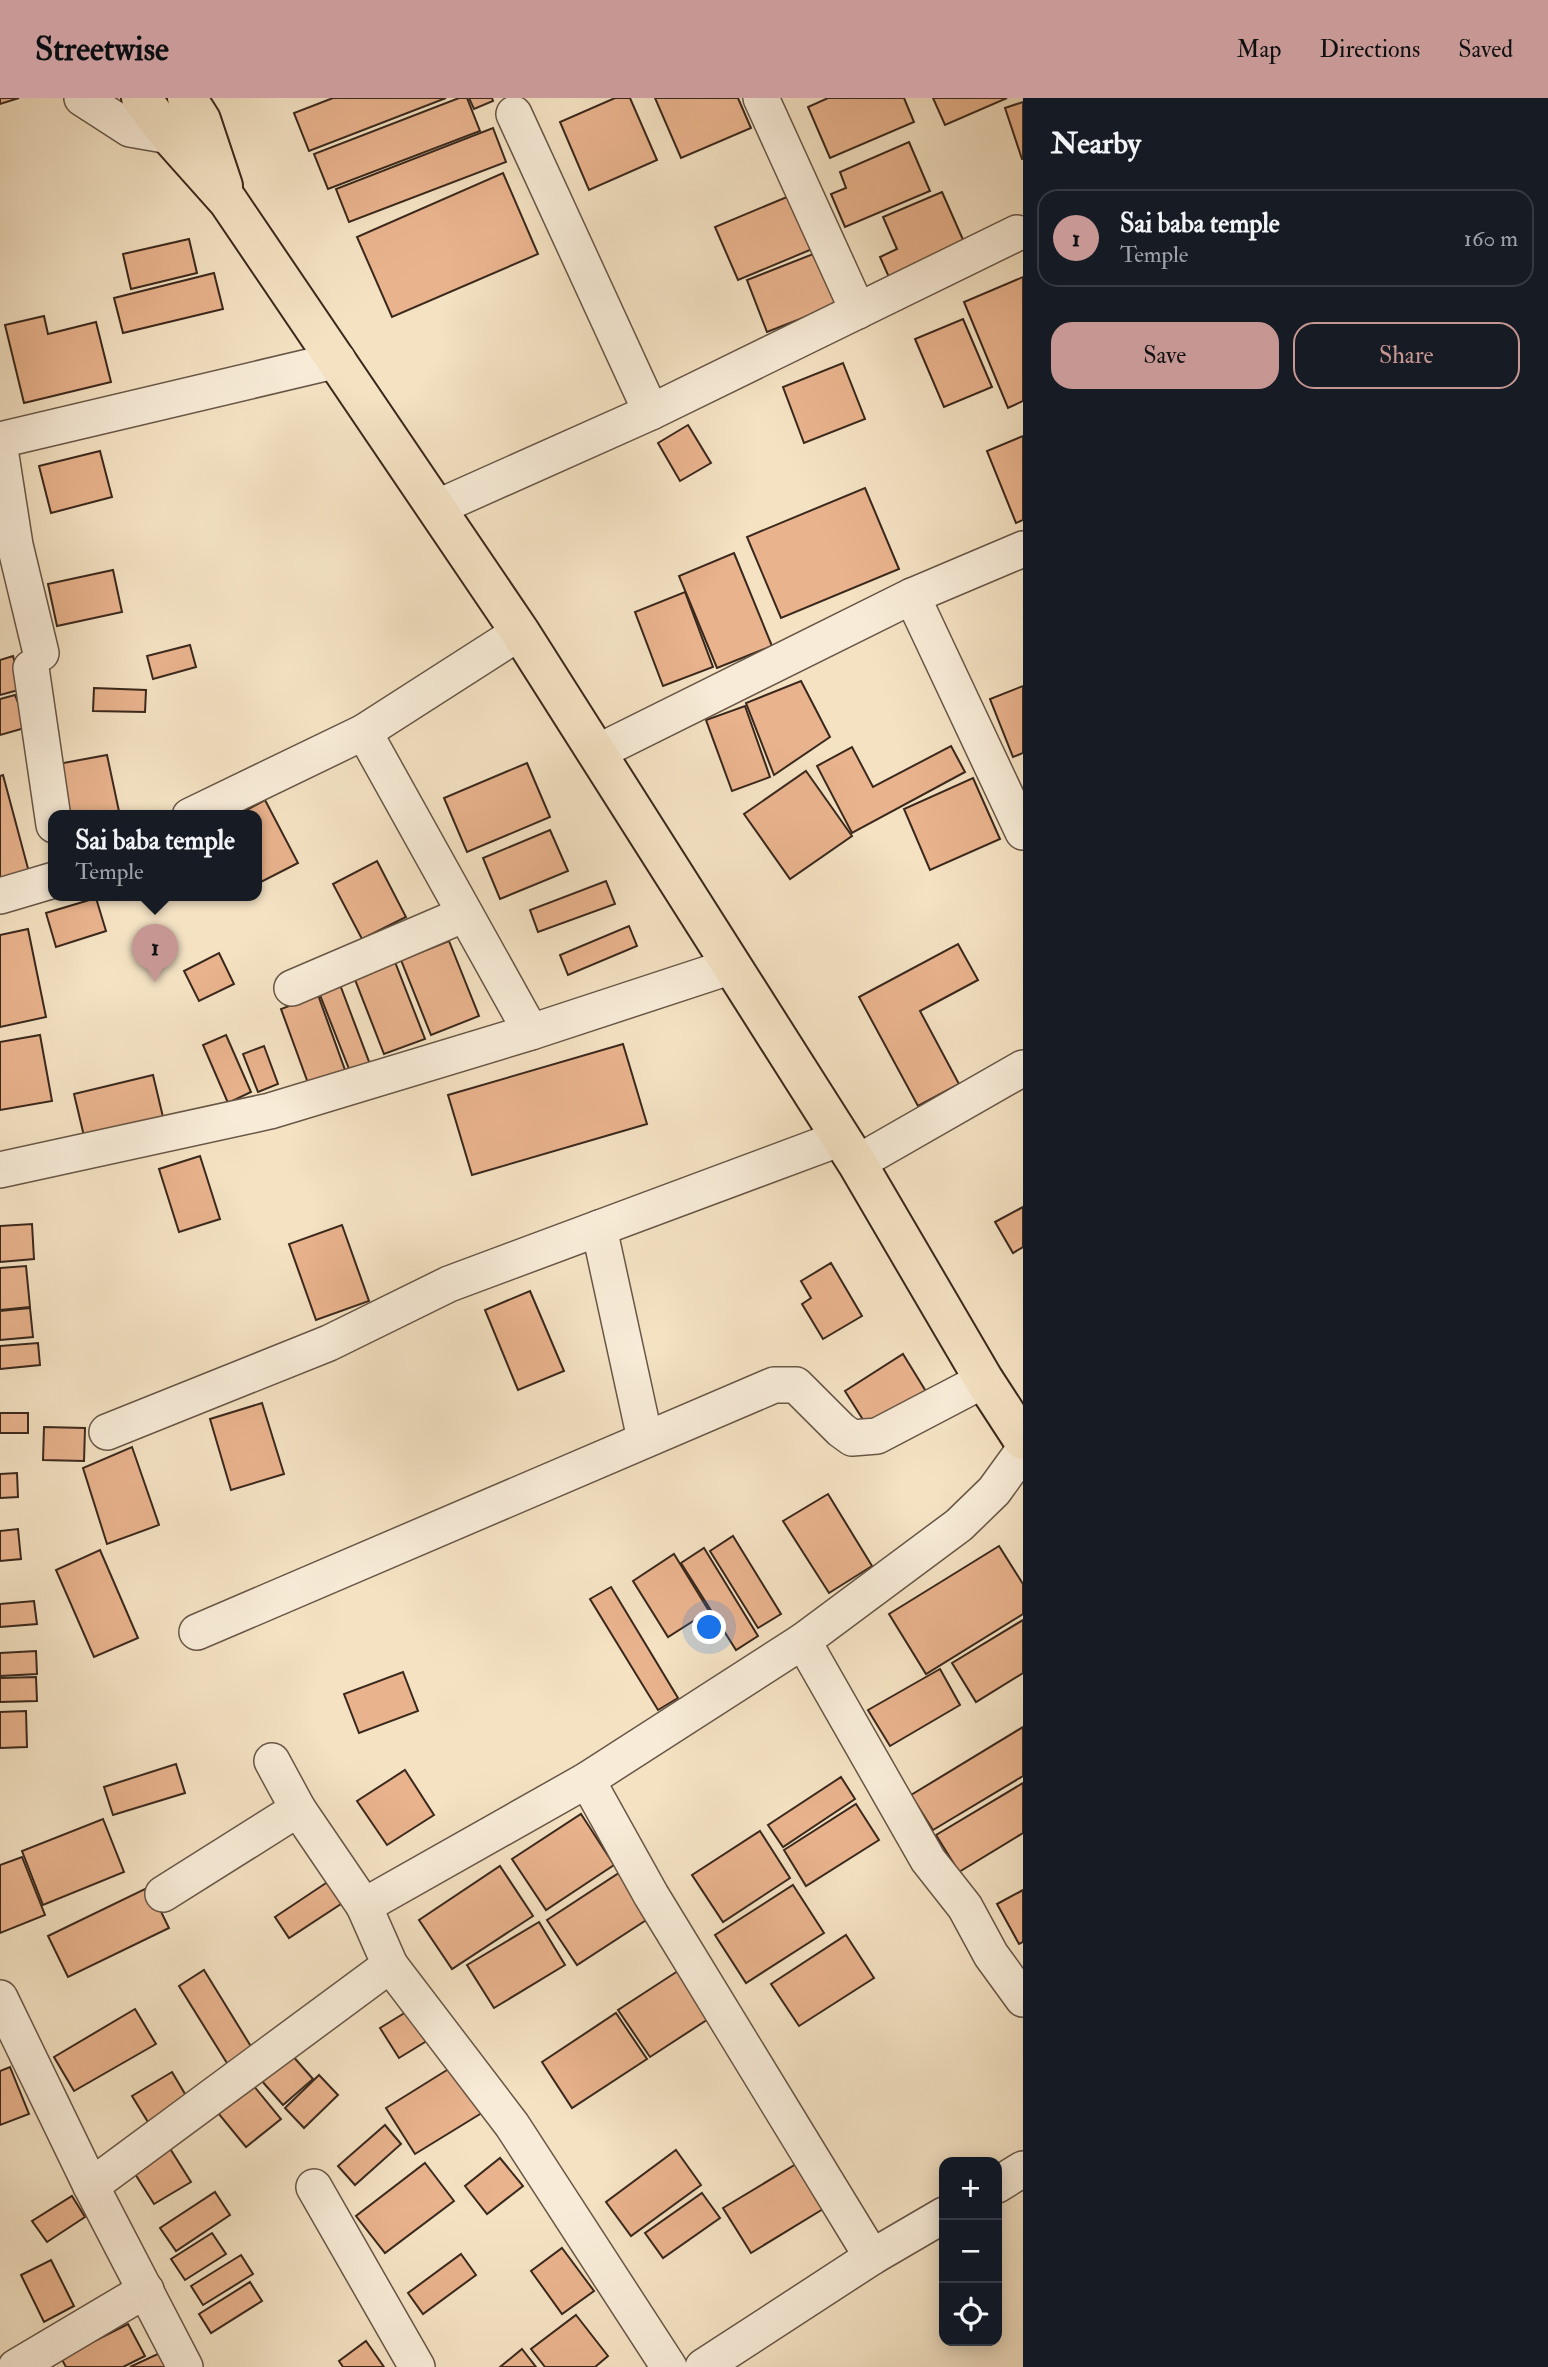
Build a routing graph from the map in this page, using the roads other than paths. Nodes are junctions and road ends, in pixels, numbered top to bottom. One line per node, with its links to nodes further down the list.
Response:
1 (82, 98): 5 (street)
2 (142, 98): 5 (highway)
3 (761, 98): 7 (street)
4 (514, 114): 9 (street)
5 (186, 118): 8 (highway)
6 (1017, 233): 7 (street)
7 (858, 311): 9 (street)
8 (338, 360): 10 (street); 12 (highway)
9 (651, 412): 12 (street)
10 (0, 440)
11 (0, 449): 18 (street)
12 (436, 508): 15 (highway)
13 (1023, 549): 14 (street)
14 (912, 596): 17 (street); 20 (street)
15 (520, 632): 16 (street); 17 (highway)
16 (364, 732): 19 (street); 23 (street)
17 (598, 752): 24 (highway)
18 (52, 810)
19 (202, 810)
20 (1023, 832)
21 (48, 882): 22 (street)
22 (0, 896)
23 (465, 914): 25 (street); 26 (street)
24 (732, 965): 26 (street); 28 (highway)
25 (292, 988)
26 (531, 1032): 29 (street)
27 (1023, 1068): 28 (street)
28 (849, 1150): 30 (street); 31 (highway)
29 (0, 1170)
30 (599, 1228): 32 (street); 33 (street)
31 (984, 1380): 33 (street); 34 (highway)
32 (107, 1432)
33 (645, 1439): 36 (street)
34 (1023, 1440)
35 (1023, 1451): 37 (street)
36 (197, 1632)
37 (803, 1641): 39 (street); 45 (street)
38 (272, 1761): 40 (street)
39 (587, 1780): 42 (street); 51 (street)
40 (298, 1809): 41 (street); 42 (street)
41 (163, 1894)
42 (364, 1906): 43 (street)
43 (390, 1965): 48 (street); 56 (street)
44 (0, 1998): 48 (street)
45 (1023, 1999)
46 (1023, 2169): 47 (street)
47 (1002, 2182)
48 (91, 2186): 52 (street)
49 (314, 2187): 55 (street)
50 (939, 2218): 51 (street)
51 (872, 2257): 57 (street)
52 (146, 2290): 53 (street); 54 (street)
53 (16, 2367)
54 (185, 2367)
55 (417, 2367)
56 (669, 2367)
57 (703, 2367)

